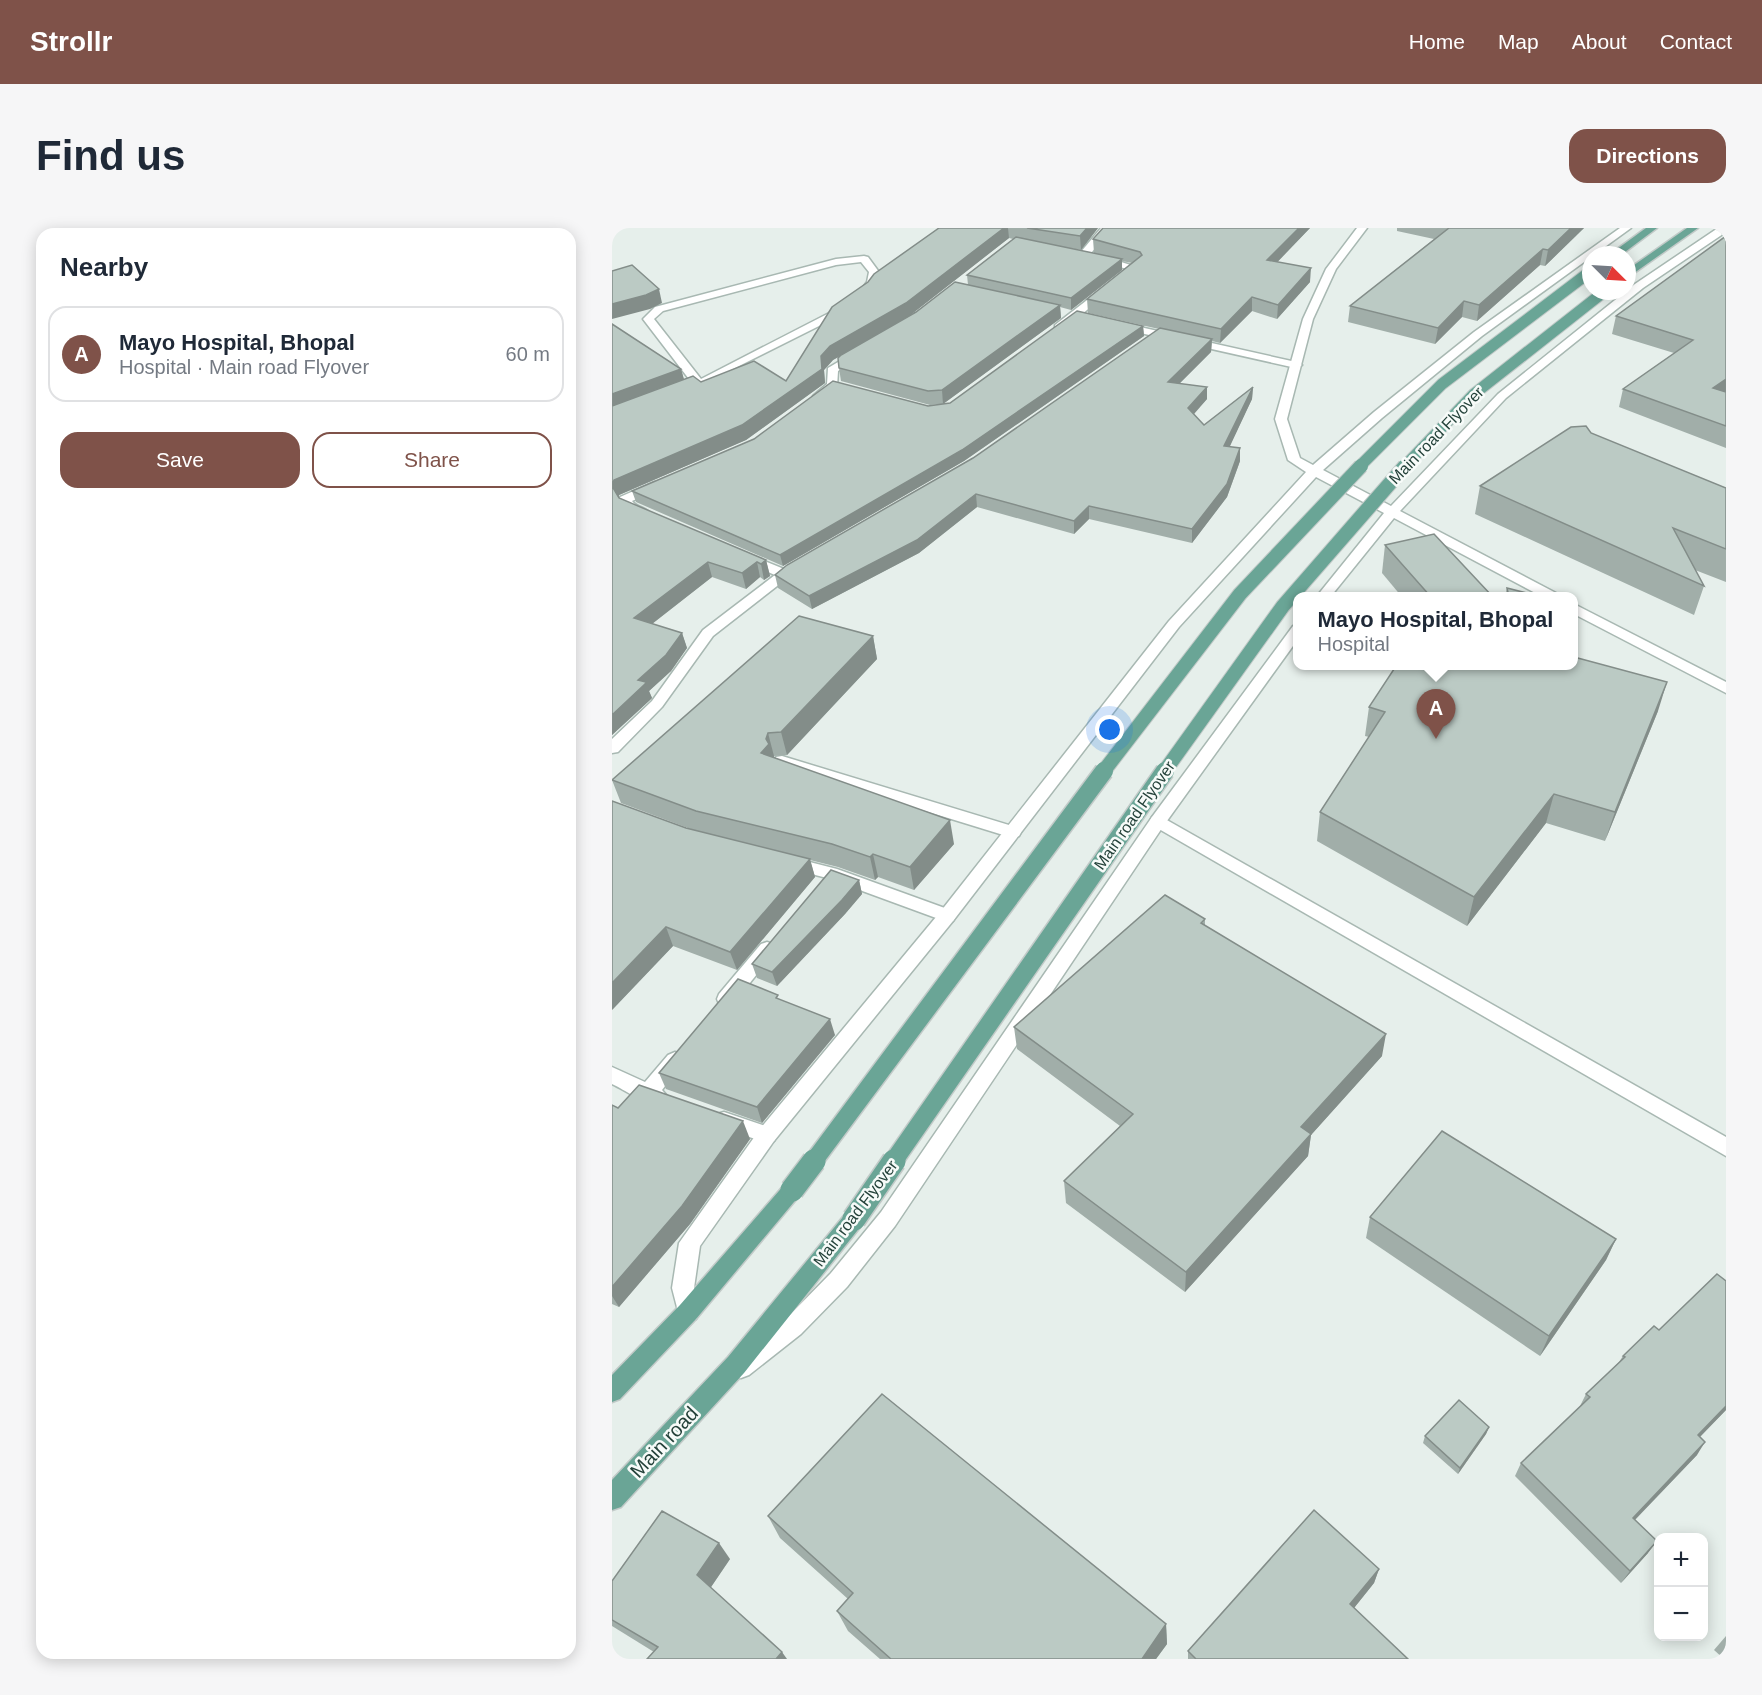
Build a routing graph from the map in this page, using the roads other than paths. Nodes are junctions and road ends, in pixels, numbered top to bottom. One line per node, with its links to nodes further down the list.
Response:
1 (1106, 228): 11 (street)
2 (1362, 228): 18 (street)
3 (1626, 228): 22 (street)
4 (1652, 228): 7 (main road)
5 (1693, 228): 8 (main road)
6 (1725, 228): 24 (street)
7 (1627, 246)
8 (1636, 269)
9 (1582, 278): 53 (main road, Main road Flyover, bridge)
10 (1594, 300): 29 (main road, Main road Flyover, bridge)
11 (1067, 314): 12 (street); 14 (street)
12 (1094, 320)
13 (1115, 325): 15 (street)
14 (1050, 334)
15 (1158, 334): 16 (street); 18 (street)
16 (1139, 347)
17 (866, 348): 21 (street)
18 (1296, 365): 22 (street)
19 (699, 384): 19 (street); 20 (street)
20 (677, 392)
21 (810, 403)
22 (1313, 472): 24 (street); 39 (street)
23 (663, 482): 25 (street)
24 (1391, 513): 30 (street); 31 (street)
25 (652, 517)
26 (740, 555): 28 (street)
27 (804, 562): 28 (street)
28 (783, 574): 36 (street)
29 (1295, 592)
30 (1328, 592)
31 (1541, 592)
32 (1293, 594): 54 (main road, Main road Flyover, bridge)
33 (1578, 610): 35 (street)
34 (1293, 636): 38 (street)
35 (1726, 688)
36 (612, 748)
37 (782, 761): 39 (street)
38 (1158, 821): 52 (street); 54 (street)
39 (1013, 831): 43 (street)
40 (776, 860): 41 (street)
41 (831, 873): 42 (street); 43 (street)
42 (816, 891)
43 (947, 916): 51 (street)
44 (778, 937): 45 (street)
45 (716, 1010)
46 (686, 1047): 48 (street)
47 (612, 1075): 48 (street)
48 (648, 1093): 49 (street)
49 (680, 1105)
50 (702, 1112): 51 (street)
51 (767, 1136): 53 (street)
52 (1726, 1147)
53 (688, 1312): 55 (main road)
54 (715, 1387): 56 (main road, Main road)
55 (612, 1391)
56 (612, 1498)

